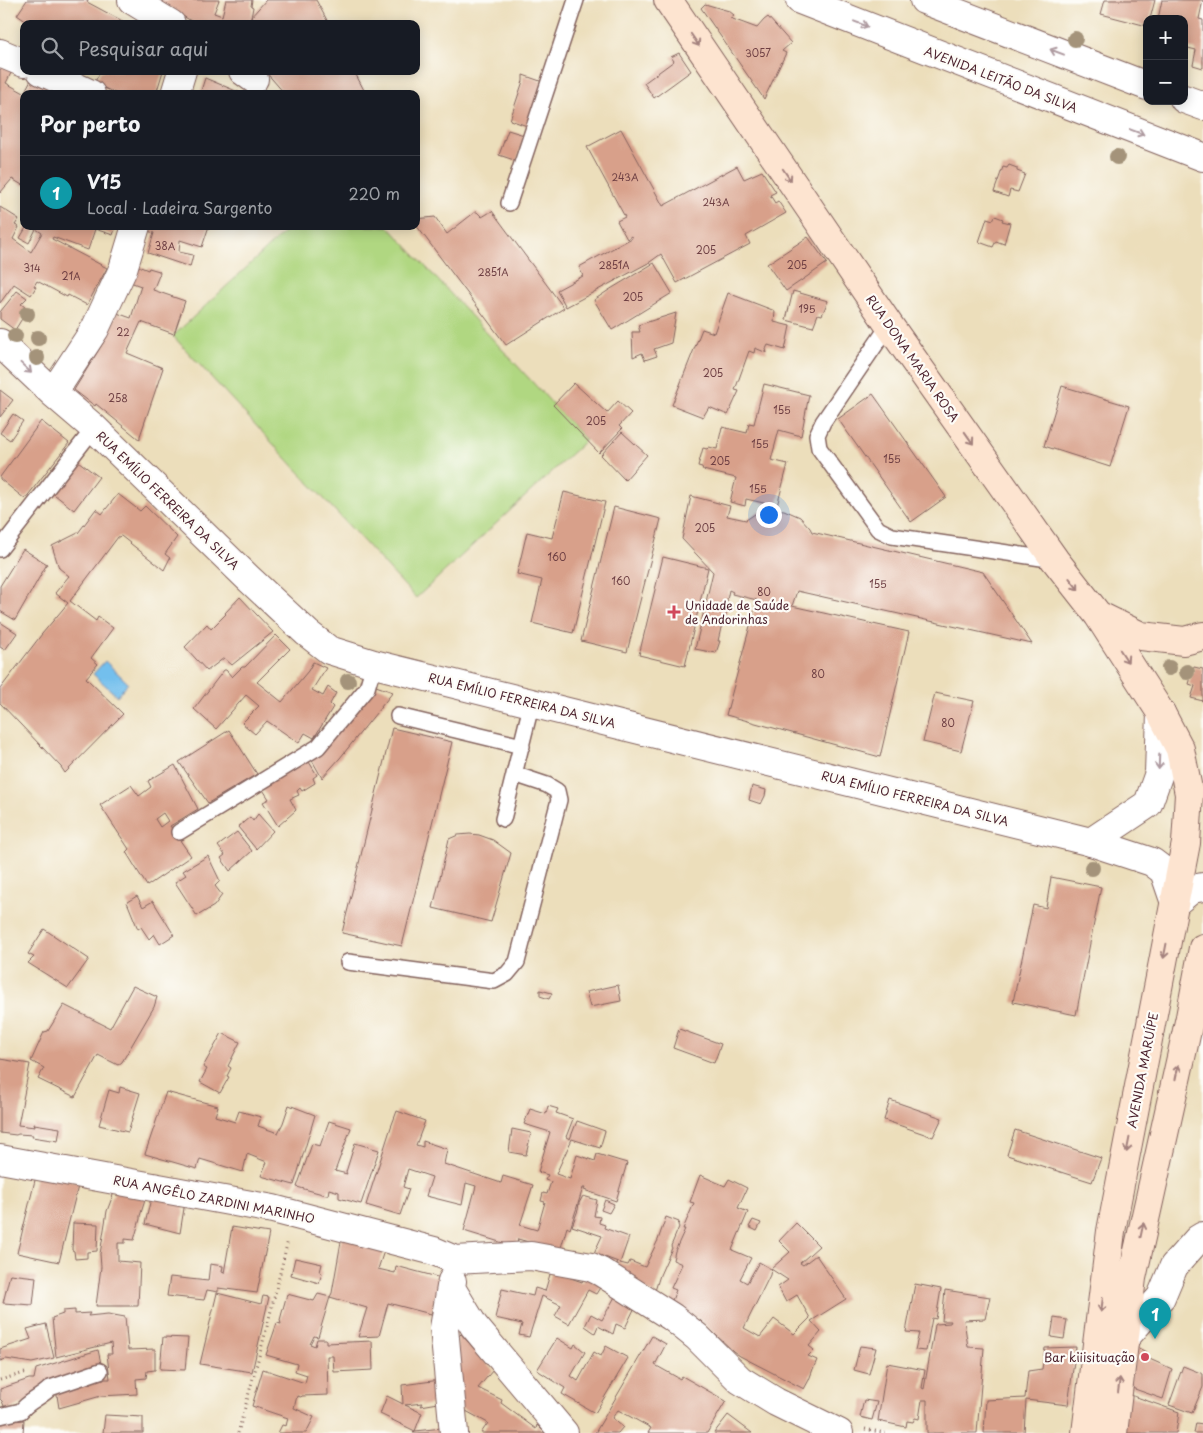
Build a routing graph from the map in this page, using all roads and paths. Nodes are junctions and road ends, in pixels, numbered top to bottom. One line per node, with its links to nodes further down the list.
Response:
1 (132, 0): 6 (street)
2 (576, 0): 17 (lane)
3 (668, 0): 19 (main road, RUA DONA MARIA ROSA, one-way to 19)
4 (800, 0): 16 (street, AVENIDA LEITÃO DA SILVA, one-way to 16)
5 (924, 0): 11 (street, one-way to 5)
6 (164, 20)
7 (0, 53): 8 (street)
8 (20, 62)
9 (50, 75): 12 (street)
10 (181, 75): 13 (street)
11 (1143, 84)
12 (82, 90)
13 (176, 90)
14 (1188, 101): 15 (street)
15 (1203, 106)
16 (1203, 157)
17 (508, 203)
18 (135, 230): 21 (street)
19 (889, 325): 24 (main road, RUA DONA MARIA ROSA, one-way to 24); 24 (lane)
20 (0, 343): 21 (street, RUA EMÍLIO FERREIRA DA SILVA, one-way to 21)
21 (53, 393): 22 (street, RUA EMÍLIO FERREIRA DA SILVA)
22 (94, 428): 23 (lane); 27 (street, RUA EMÍLIO FERREIRA DA SILVA)
23 (0, 549)
24 (1055, 560): 25 (main road, RUA DONA MARIA ROSA, one-way to 25)
25 (1098, 616): 26 (main road); 29 (main road, RUA DONA MARIA ROSA, one-way to 29)
26 (1203, 636)
27 (374, 664): 28 (street, RUA EMÍLIO FERREIRA DA SILVA); 34 (lane)
28 (532, 702): 31 (lane); 35 (street, RUA EMÍLIO FERREIRA DA SILVA)
29 (1161, 713): 35 (street, one-way to 35); 36 (main road, AVENIDA MARUÍPE)
30 (398, 716): 31 (lane)
31 (522, 746): 32 (lane)
32 (514, 774): 33 (lane); 41 (lane)
33 (503, 818)
34 (179, 832)
35 (1091, 842): 37 (street, RUA EMÍLIO FERREIRA DA SILVA)
36 (1194, 844): 37 (street); 39 (main road, AVENIDA MARUÍPE)
37 (1152, 862): 39 (street)
38 (1203, 887): 39 (street)
39 (1174, 903): 58 (main road, AVENIDA MARUÍPE, one-way to 58)
40 (1203, 948): 46 (main road, one-way to 40)
41 (348, 962)
42 (0, 1159): 43 (street, RUA ANGÊLO ZARDINI MARINHO)
43 (294, 1214): 45 (street, RUA ANGÊLO ZARDINI MARINHO); 54 (path)
44 (1203, 1236): 48 (street)
45 (455, 1260): 47 (street); 57 (street)
46 (1132, 1278): 48 (street); 49 (main road)
47 (451, 1288): 55 (street); 56 (street)
48 (1161, 1297): 49 (street)
49 (1124, 1339): 59 (main road, one-way to 49)
50 (100, 1371): 53 (lane)
51 (28, 1372): 52 (path)
52 (0, 1380)
53 (0, 1416)
54 (238, 1433)
55 (454, 1433)
56 (564, 1433)
57 (839, 1433)
58 (1086, 1433)
59 (1113, 1433)

